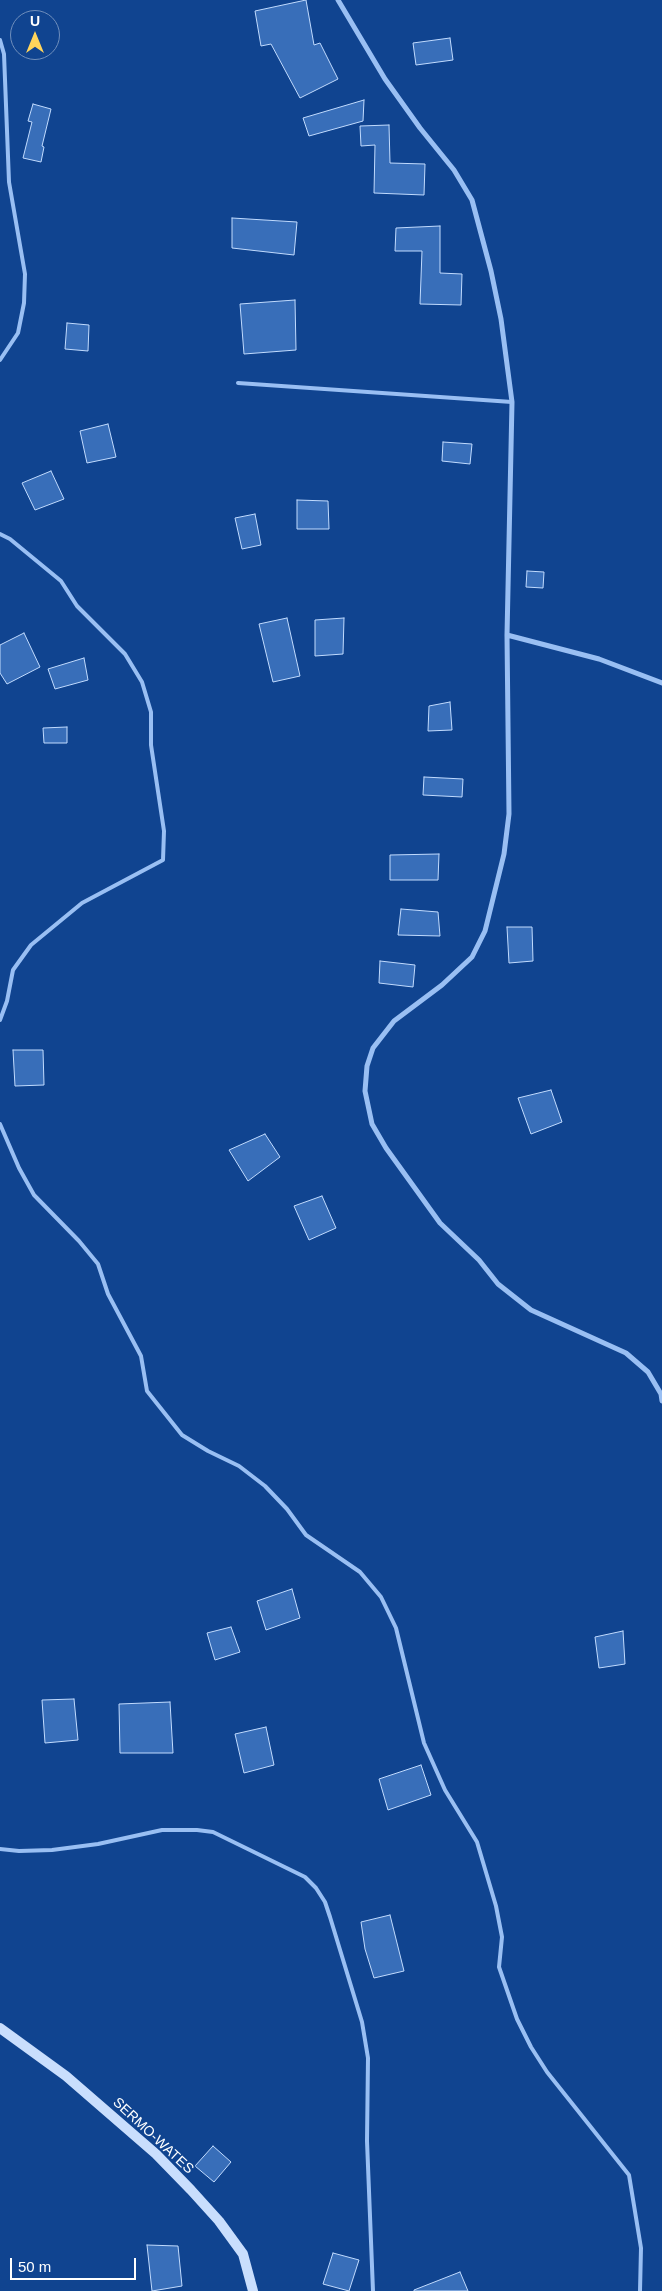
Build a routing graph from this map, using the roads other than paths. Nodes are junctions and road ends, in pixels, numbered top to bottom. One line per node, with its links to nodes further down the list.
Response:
1 (338, 0): 5 (street)
2 (0, 40): 3 (lane)
3 (0, 360)
4 (238, 384): 5 (lane)
5 (512, 402): 7 (street)
6 (0, 534): 9 (lane)
7 (507, 635): 8 (street); 11 (street)
8 (662, 683)
9 (0, 1020)
10 (0, 1124): 16 (lane)
11 (662, 1401)
12 (0, 1849): 15 (lane)
13 (0, 2028): 14 (main road, SERMO-WATES)
14 (253, 2291)
15 (373, 2291)
16 (640, 2291)

